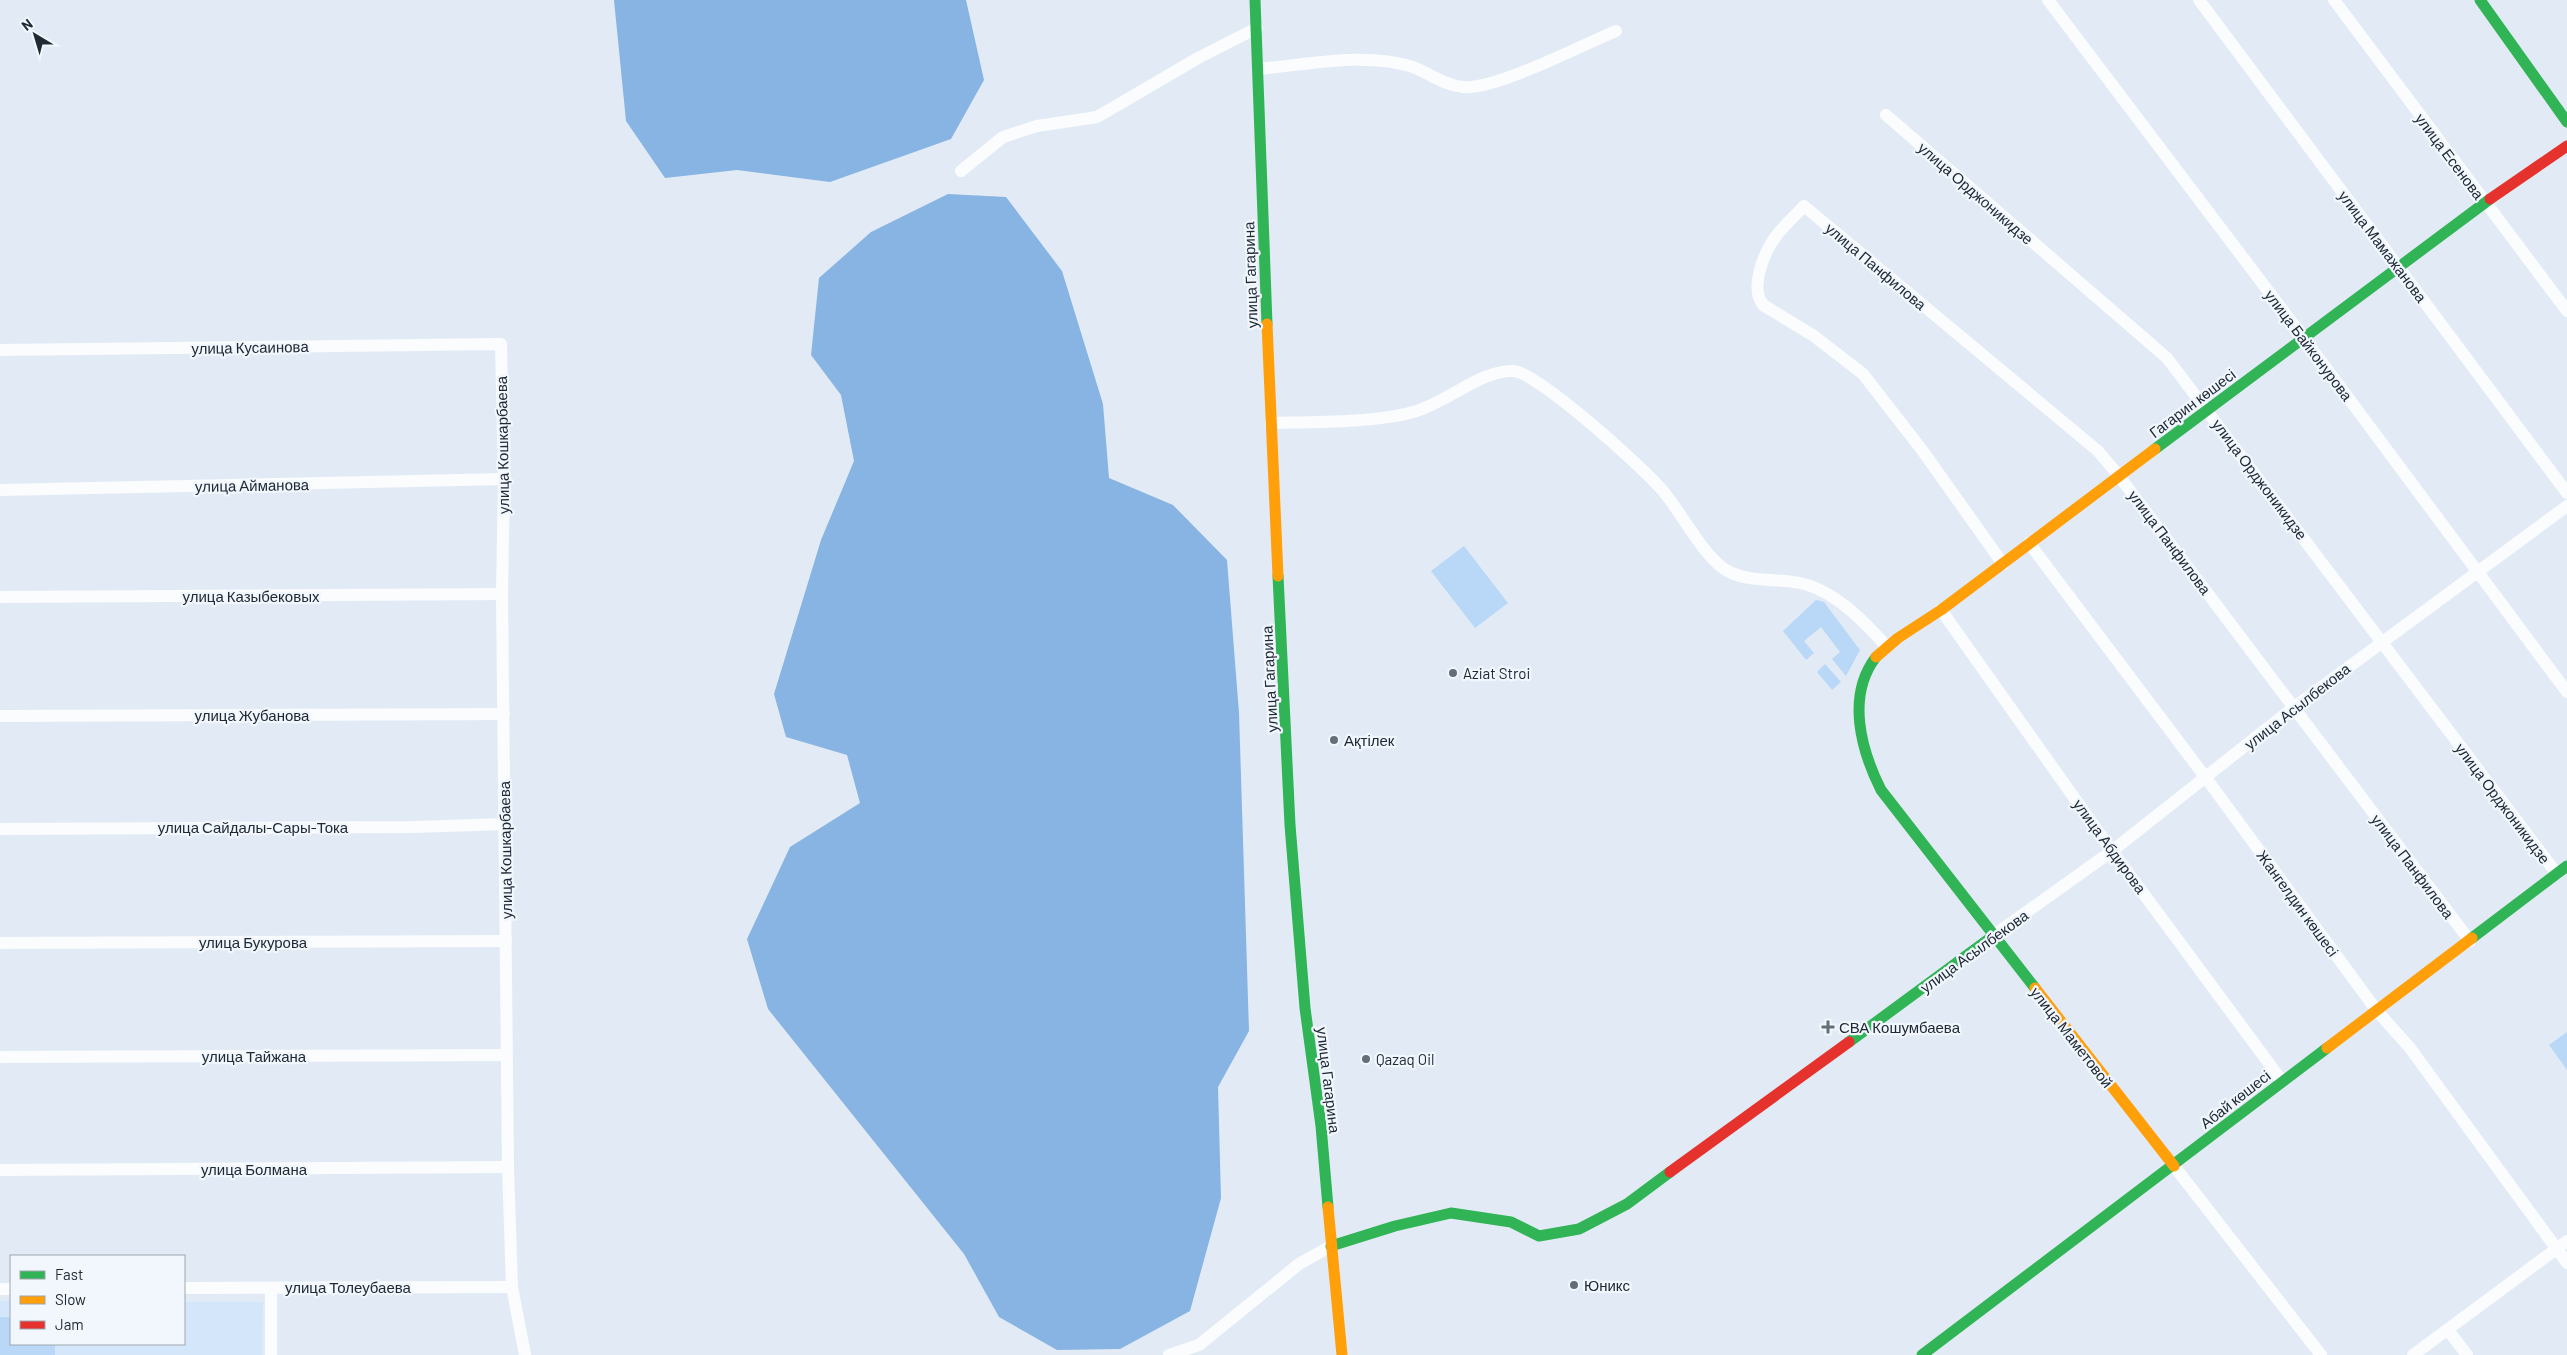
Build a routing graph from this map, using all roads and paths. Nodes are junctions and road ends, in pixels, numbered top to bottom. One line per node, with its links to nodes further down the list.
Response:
1 (1255, 0): 6 (street, улица Гагарина)
2 (2048, 0): 16 (street, улица Байконурова)
3 (2199, 0): 14 (street, улица Мамажанова)
4 (2334, 0): 13 (street, улица Есенова)
5 (2480, 0): 10 (street)
6 (1257, 28): 8 (street, улица Гагарина); 12 (street)
7 (1616, 31): 8 (street)
8 (1258, 69): 20 (street, улица Гагарина)
9 (1886, 115): 19 (street, улица Орджоникидзе)
10 (2567, 122)
11 (2567, 146): 13 (street, Гагарин көшесі)
12 (961, 171)
13 (2485, 203): 14 (street, Гагарин көшесі); 15 (street, улица Есенова)
14 (2398, 267): 16 (street, Гагарин көшесі); 24 (street, улица Мамажанова)
15 (2567, 311)
16 (2303, 337): 19 (street, Гагарин көшесі); 28 (street, улица Байконурова)
17 (501, 344): 18 (street, улица Кусаинова); 22 (street, улица Кошкарбаева)
18 (0, 350)
19 (2208, 409): 21 (street, Гагарин көшесі); 32 (street, улица Орджоникидзе)
20 (1271, 423): 33 (street); 56 (street, улица Гагарина)
21 (2119, 476): 26 (street, Гагарин көшесі); 27 (street, улица Панфилова); 36 (street, улица Панфилова)
22 (504, 479): 23 (street, улица Айманова); 29 (street, улица Кошкарбаева)
23 (0, 490)
24 (2567, 493)
25 (2567, 506): 28 (street, улица Асылбекова)
26 (2029, 543): 27 (street, Гагарин көшесі); 39 (street, Жангелдин көшесі)
27 (2003, 564): 31 (street, Гагарин көшесі)
28 (2478, 570): 32 (street, улица Асылбекова); 34 (street, улица Байконурова)
29 (502, 594): 30 (street, улица Казыбековых); 37 (street, улица Кошкарбаева)
30 (0, 597)
31 (1941, 610): 33 (street, Гагарин көшесі); 42 (street, улица Абдирова)
32 (2382, 642): 36 (street, улица Асылбекова); 43 (street, улица Орджоникидзе)
33 (1887, 647): 35 (street, Гагарин көшесі)
34 (2567, 692)
35 (1860, 702): 44 (street, улица Маметовой)
36 (2294, 708): 39 (street, улица Асылбекова); 46 (street, улица Панфилова)
37 (504, 714): 38 (street, улица Жубанова); 40 (street, улица Кошкарбаева)
38 (0, 716)
39 (2206, 778): 42 (street, улица Асылбекова); 48 (street, Жангелдин көшесі)
40 (505, 824): 41 (street, улица Сайдалы-Сары-Тока); 45 (street, улица Кошкарбаева)
41 (0, 829)
42 (2112, 851): 44 (street, улица Асылбекова); 51 (street, улица Абдирова)
43 (2562, 870): 46 (street, Абай көшесі)
44 (1993, 936): 52 (street, улица Маметовой); 56 (street, улица Асылбекова)
45 (506, 940): 47 (street, улица Букурова); 49 (street, улица Кошкарбаева)
46 (2470, 941): 48 (street, Абай көшесі)
47 (0, 943)
48 (2377, 1011): 51 (street, Абай көшесі); 57 (street, Жангелдин көшесі)
49 (507, 1055): 50 (street, улица Тайжана); 53 (street, улица Кошкарбаева)
50 (0, 1057)
51 (2282, 1081): 52 (street, Абай көшесі)
52 (2174, 1166): 63 (street, улица Маметовой); 68 (street, Абай көшесі)
53 (508, 1167): 54 (street, улица Болмана); 59 (street, улица Кошкарбаева)
54 (0, 1170)
55 (2567, 1240): 57 (street)
56 (1331, 1246): 66 (street); 67 (street, улица Гагарина)
57 (2556, 1249): 58 (street, Жангелдин көшесі); 62 (street)
58 (2567, 1264)
59 (512, 1287): 61 (street, улица Толеубаева); 65 (street, улица Кошкарбаева)
60 (185, 1288): 61 (street, улица Толеубаева)
61 (270, 1288): 64 (street)
62 (2448, 1330): 69 (street); 70 (street)
63 (2317, 1353)
64 (271, 1355)
65 (525, 1355)
66 (1169, 1355)
67 (1342, 1355)
68 (1922, 1355)
69 (2413, 1355)
70 (2467, 1355)

